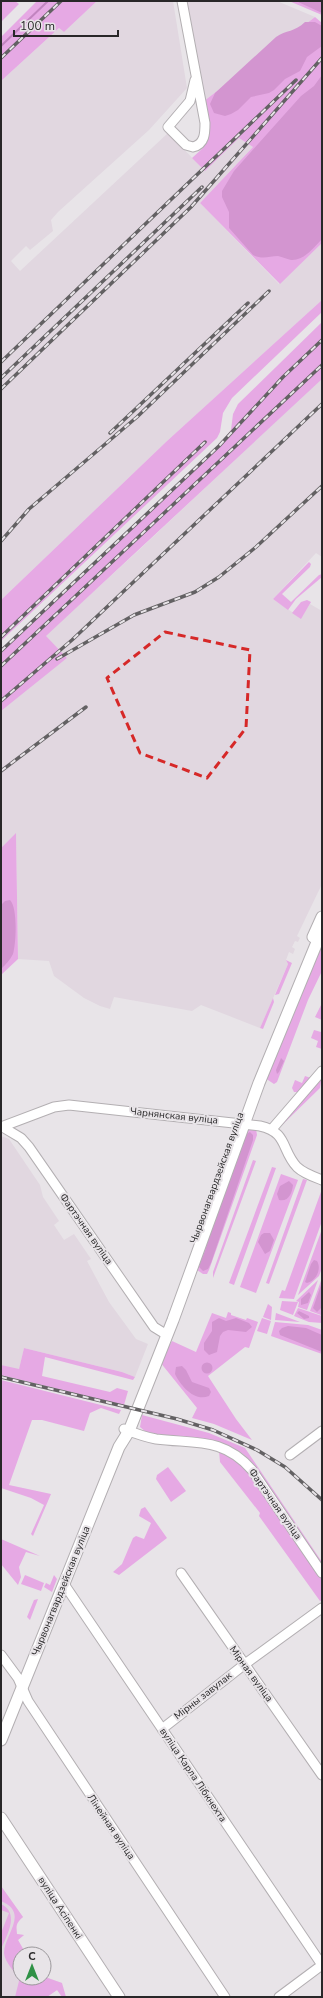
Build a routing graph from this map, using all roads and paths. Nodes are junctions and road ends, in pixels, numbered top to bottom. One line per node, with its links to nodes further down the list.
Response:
1 (182, 1): 2 (street)
2 (196, 80): 2 (street)
3 (322, 917): 6 (main road, Чырвонагвардзейская вуліца)
4 (322, 930): 6 (main road, Чырвонагвардзейская вуліца)
5 (322, 1071): 8 (street)
6 (240, 1124): 7 (street, Чарнянская вуліца); 8 (street, Чарнянская вуліца); 10 (main road, Чырвонагвардзейская вуліца)
7 (1, 1126): 10 (street, Фартэчная вуліца)
8 (272, 1129): 9 (street)
9 (322, 1180)
10 (164, 1334): 11 (main road, Чырвонагвардзейская вуліца)
11 (126, 1430): 15 (street, Фартэчная вуліца); 16 (main road, Чырвонагвардзейская вуліца)
12 (322, 1431): 13 (street)
13 (290, 1455)
14 (181, 1573): 19 (street, Мірная вуліца)
15 (322, 1573)
16 (64, 1584): 20 (main road, Чырвонагвардзейская вуліца); 21 (street, вуліца Карла Лібкнехта)
17 (322, 1608): 19 (street, Мірны завулак)
18 (1, 1655): 20 (street, Лінейная вуліца)
19 (245, 1664): 21 (street, Мірны завулак); 23 (street, Мірная вуліца)
20 (22, 1688): 22 (main road, Чырвонагвардзейская вуліца); 27 (street, Лінейная вуліца)
21 (162, 1728): 25 (street, вуліца Карла Лібкнехта)
22 (1, 1740)
23 (322, 1775)
24 (1, 1818): 26 (main road, вуліца Асіпенкі)
25 (322, 1965): 28 (street)
26 (119, 1997)
27 (225, 1997)
28 (279, 1997)

